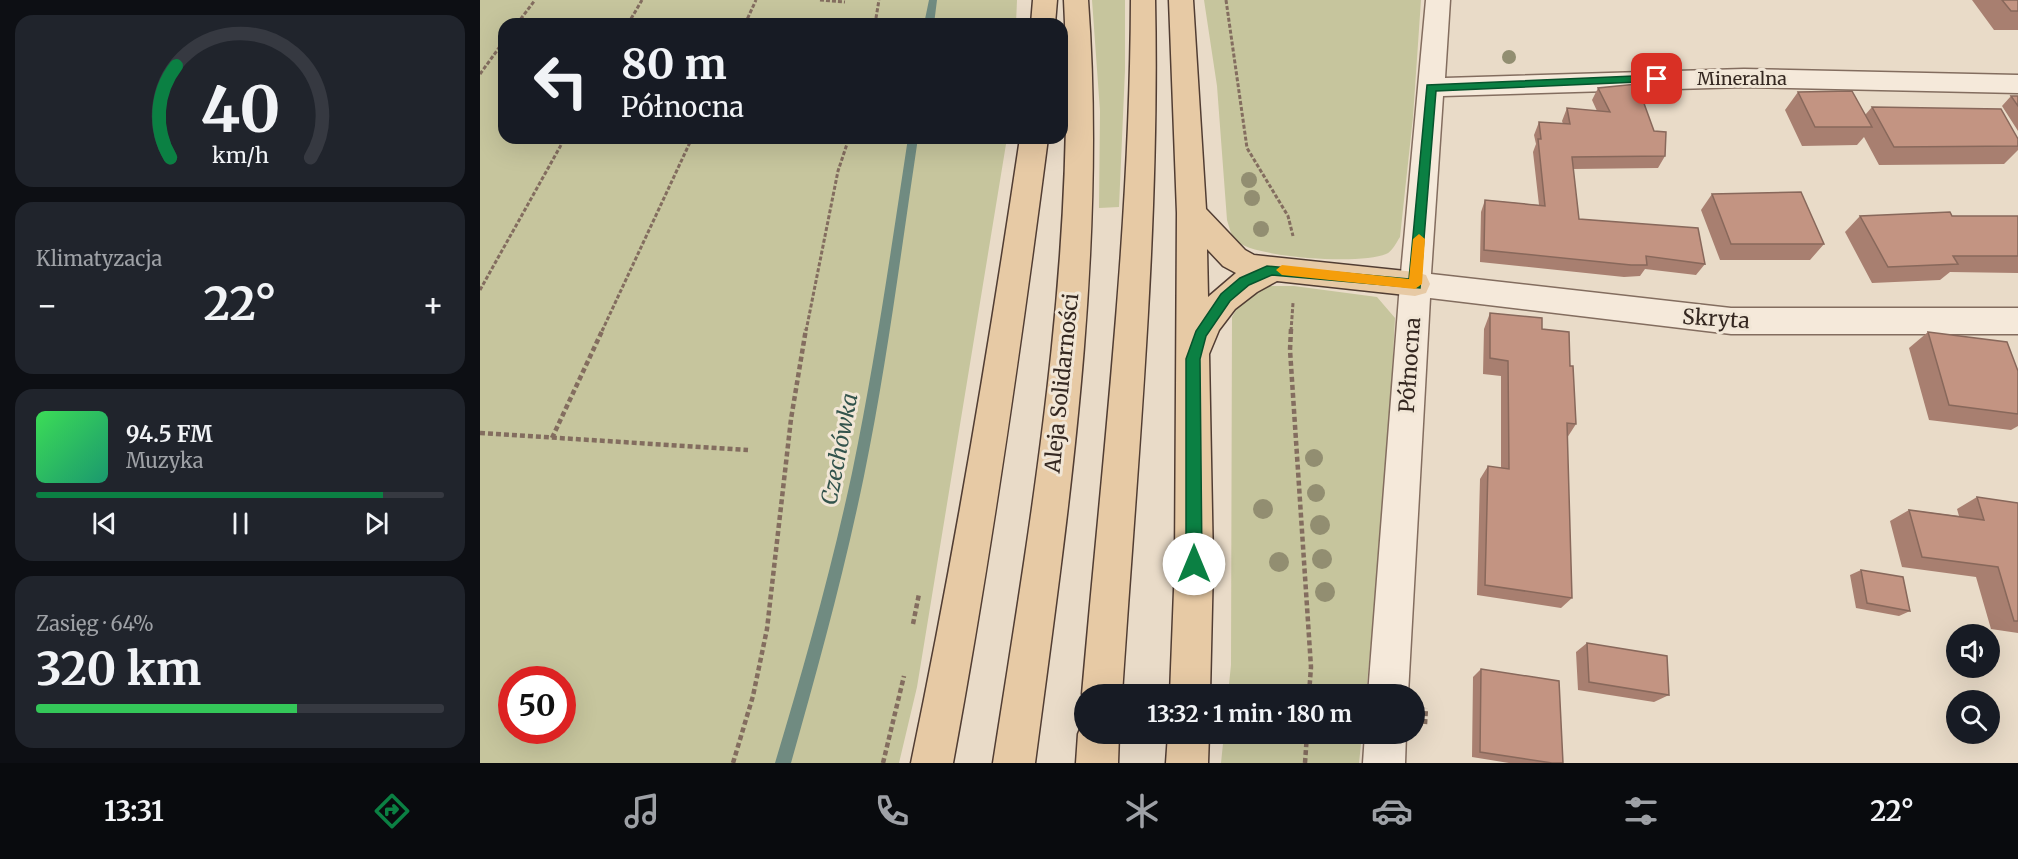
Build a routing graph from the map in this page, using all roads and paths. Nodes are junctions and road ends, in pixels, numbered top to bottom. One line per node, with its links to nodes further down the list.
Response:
1 (535, 0): 13 (path)
2 (642, 0): 14 (path)
3 (756, 0): 15 (path)
4 (820, 0): 12 (path)
5 (879, 0): 16 (path)
6 (1045, 0): 17 (main road)
7 (1076, 0): 49 (main road, Aleja Solidarności)
8 (1143, 0): 38 (main road)
9 (1181, 0): 26 (main road)
10 (1226, 0): 27 (path)
11 (1438, 0): 21 (street, Północna)
12 (844, 2)
13 (522, 18)
14 (632, 18)
15 (748, 18)
16 (876, 18)
17 (1044, 18)
18 (498, 49): 19 (path)
19 (480, 74)
20 (2018, 84): 21 (street, Mineralna)
21 (1431, 87): 28 (street, Północna)
22 (562, 144): 29 (path)
23 (689, 144): 33 (path)
24 (847, 144): 46 (path)
25 (1033, 144): 48 (main road)
26 (1192, 213): 27 (main road); 31 (main road)
27 (1283, 270): 28 (main road); 31 (main road); 40 (path)
28 (1415, 284): 30 (street, Skryta); 41 (street, Północna)
29 (480, 290)
30 (2018, 321)
31 (1193, 359): 39 (main road)
32 (480, 434): 33 (path)
33 (552, 438): 34 (path)
34 (748, 450)
35 (921, 582): 36 (path)
36 (913, 629)
37 (904, 675): 47 (path)
38 (1103, 684)
39 (1190, 684)
40 (1310, 684)
41 (1389, 684)
42 (1098, 744): 50 (main road)
43 (1188, 744): 51 (main road)
44 (1306, 744): 52 (path)
45 (1385, 744): 53 (street)
46 (733, 763)
47 (883, 763)
48 (932, 763)
49 (1014, 763)
50 (1096, 763)
51 (1187, 763)
52 (1305, 763)
53 (1384, 763)

